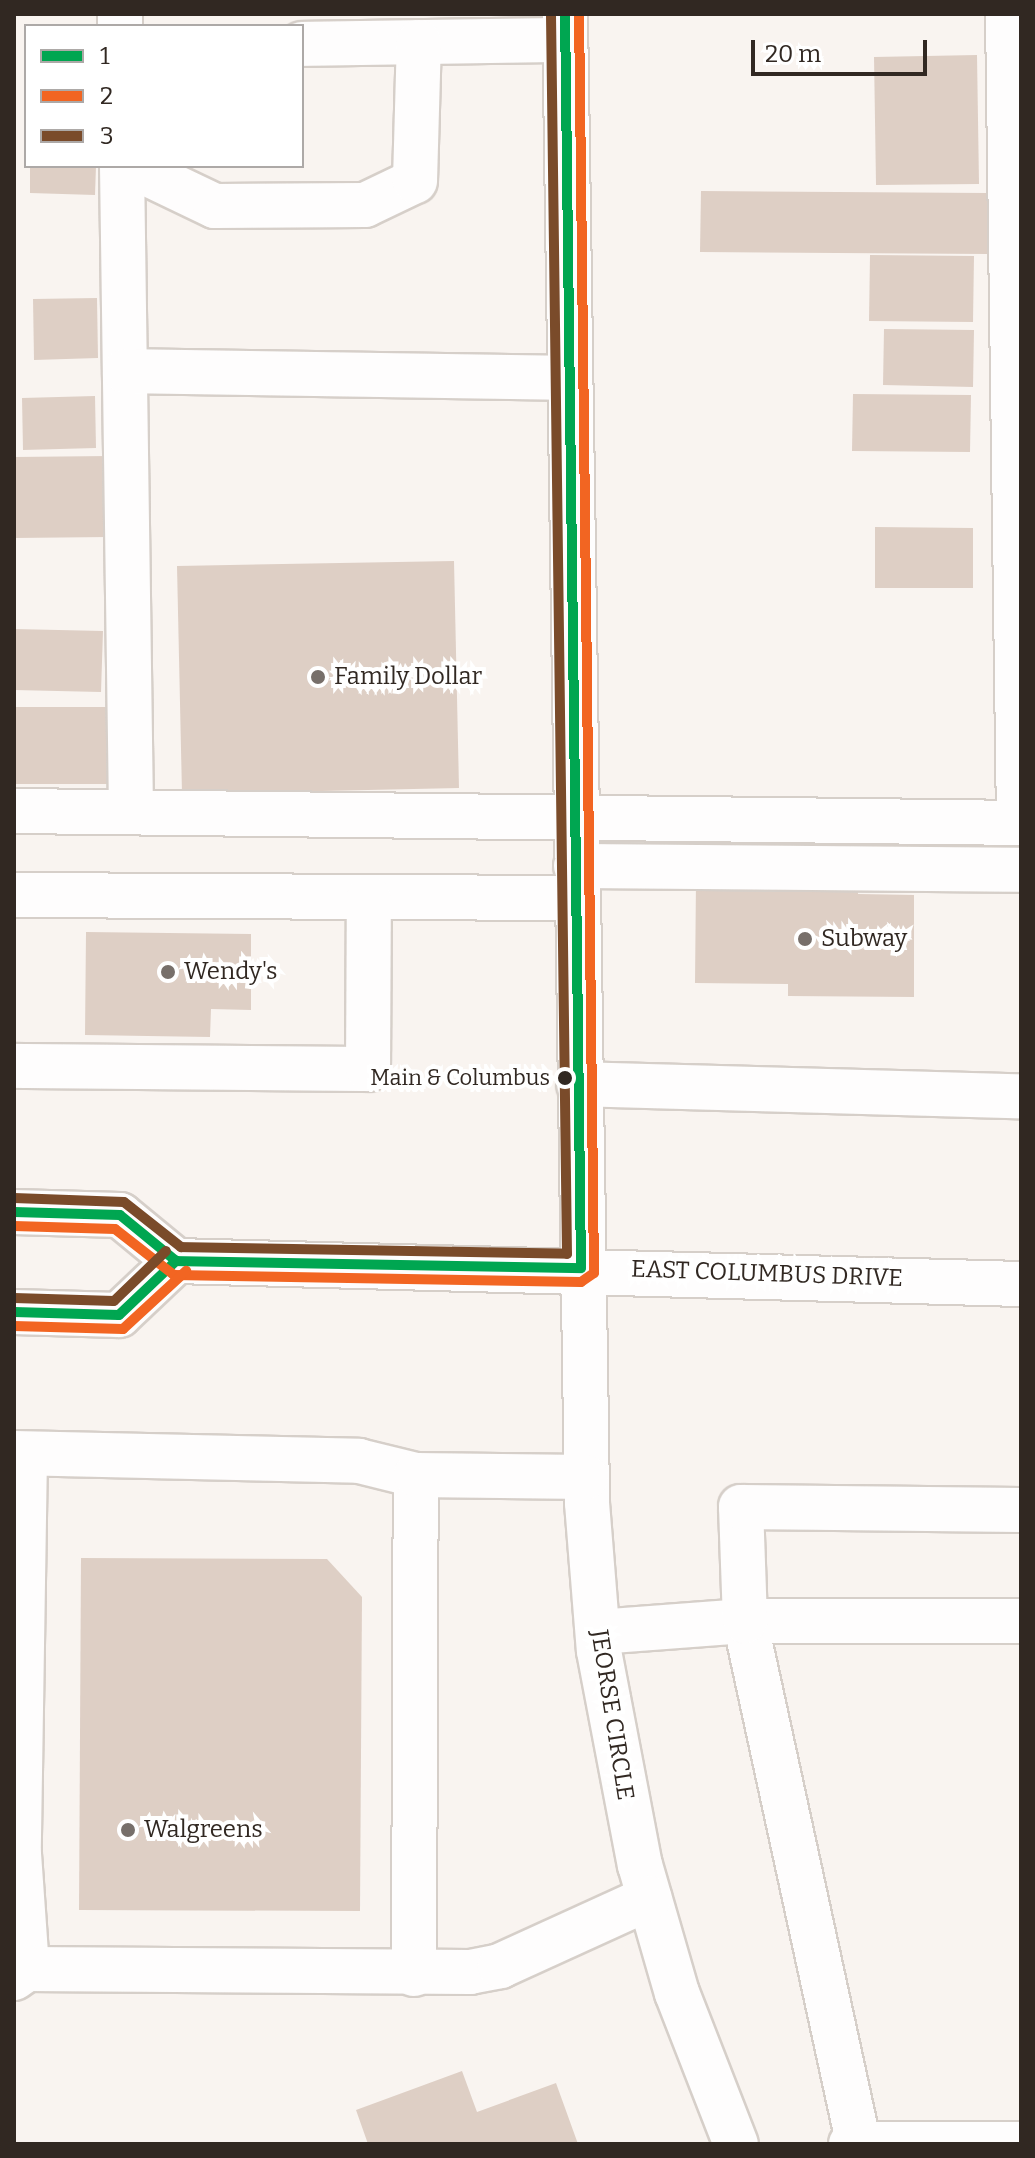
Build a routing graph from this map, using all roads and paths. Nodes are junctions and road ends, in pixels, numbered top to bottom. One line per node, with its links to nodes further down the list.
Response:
1 (1008, 14): 12 (street)
2 (565, 27): 3 (street); 8 (street, JEORSE CIRCLE)
3 (419, 42): 4 (street); 6 (street)
4 (304, 44)
5 (122, 168): 7 (street)
6 (135, 168)
7 (125, 371): 8 (street); 10 (street)
8 (570, 378): 11 (street, JEORSE CIRCLE)
9 (14, 811): 10 (street)
10 (131, 812): 11 (street)
11 (576, 819): 12 (street); 14 (street, JEORSE CIRCLE)
12 (1020, 823)
13 (1021, 870): 14 (street)
14 (576, 882): 16 (street); 18 (street, JEORSE CIRCLE)
15 (14, 895): 16 (street)
16 (369, 898): 17 (street)
17 (14, 1066)
18 (579, 1084): 19 (street); 22 (street, JEORSE CIRCLE)
19 (1021, 1096)
20 (14, 1212): 21 (street)
21 (176, 1261): 22 (street, EAST COLUMBUS DRIVE); 24 (street)
22 (581, 1268): 23 (street, EAST COLUMBUS DRIVE); 27 (street, JEORSE CIRCLE)
23 (1021, 1284)
24 (14, 1312)
25 (19, 1454): 26 (street); 33 (street)
26 (416, 1475): 27 (street); 34 (street)
27 (586, 1477): 31 (street, JEORSE CIRCLE)
28 (1021, 1510): 29 (street)
29 (745, 1621): 30 (street); 31 (street); 35 (street)
30 (1021, 1621)
31 (598, 1632): 32 (street, JEORSE CIRCLE)
32 (649, 1898): 34 (street); 36 (street, JEORSE CIRCLE)
33 (20, 1973): 34 (street)
34 (414, 1974)
35 (855, 2143): 37 (street)
36 (736, 2144)
37 (1021, 2144)

